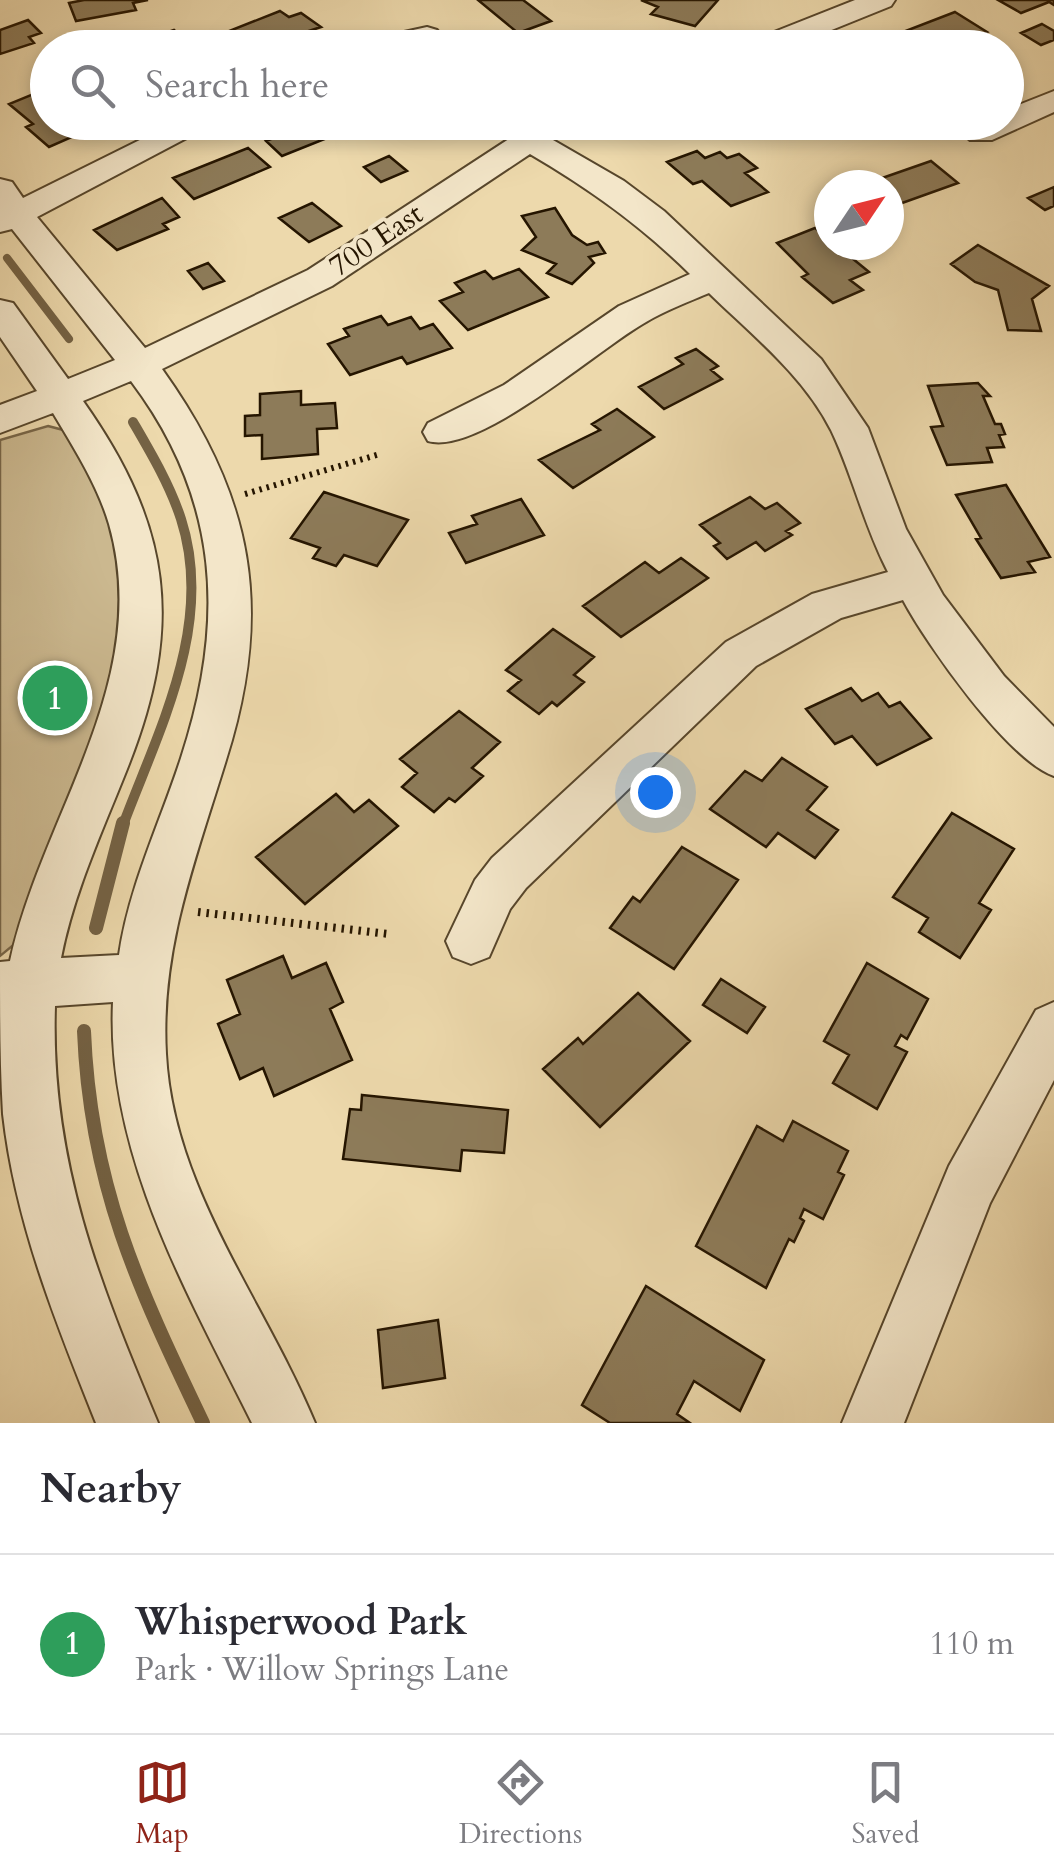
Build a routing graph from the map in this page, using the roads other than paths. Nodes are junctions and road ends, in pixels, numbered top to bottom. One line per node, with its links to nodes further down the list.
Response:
1 (875, 1): 2 (street)
2 (818, 24): 3 (street); 4 (street)
3 (803, 30)
4 (827, 30)
5 (1054, 100): 6 (street)
6 (1024, 114)
7 (161, 140): 10 (street)
8 (532, 140): 13 (street, 700 East)
9 (557, 140): 11 (street)
10 (5, 208): 13 (street)
11 (714, 277): 16 (street); 17 (street)
12 (0, 311): 14 (street)
13 (136, 365): 14 (street, 700 East); 20 (street)
14 (60, 395): 15 (street, 700 East); 21 (street)
15 (0, 420)
16 (442, 432)
17 (913, 581): 18 (street); 19 (street)
18 (1054, 757)
19 (471, 941)
20 (140, 978): 21 (street); 24 (street)
21 (16, 985): 23 (street)
22 (1054, 1027): 25 (street)
23 (127, 1423)
24 (284, 1423)
25 (872, 1423)

